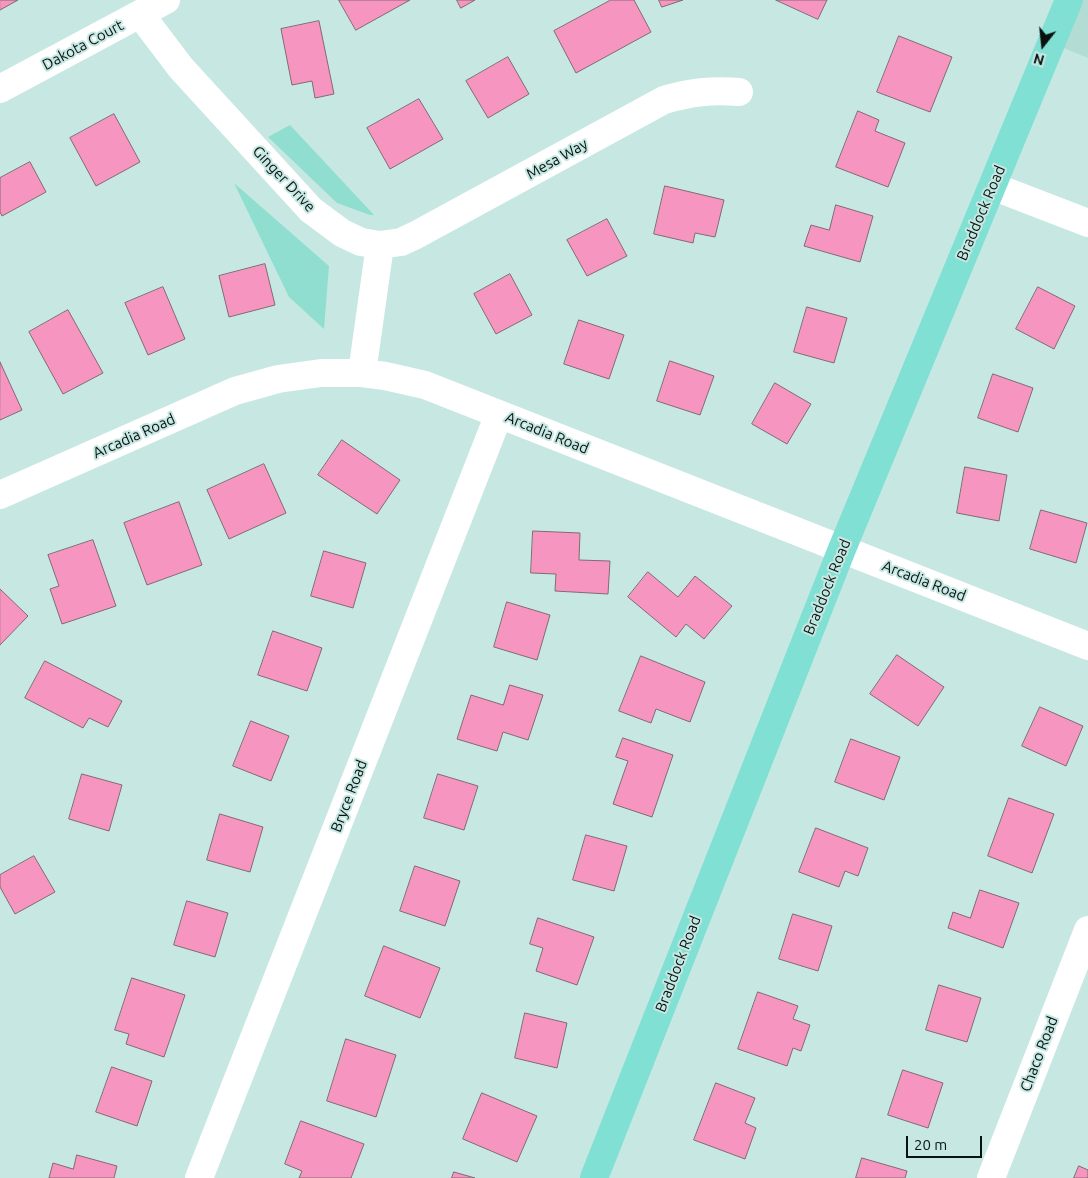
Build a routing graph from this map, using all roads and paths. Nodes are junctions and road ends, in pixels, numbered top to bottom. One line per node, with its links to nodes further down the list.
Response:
1 (166, 0): 3 (street, Dakota Court)
2 (1069, 0): 6 (main road, Braddock Road)
3 (140, 14): 4 (street, Dakota Court); 8 (street, Ginger Drive)
4 (0, 89)
5 (739, 92): 8 (street, Mesa Way)
6 (992, 186): 7 (street); 12 (main road, Braddock Road)
7 (1088, 223)
8 (380, 245): 9 (street)
9 (362, 373): 10 (street, Arcadia Road); 11 (street, Arcadia Road)
10 (499, 414): 12 (street, Arcadia Road); 15 (street, Bryce Road)
11 (0, 495)
12 (842, 549): 13 (street, Arcadia Road); 16 (main road, Braddock Road)
13 (1088, 646)
14 (1088, 930): 17 (street, Chaco Road)
15 (199, 1178)
16 (594, 1178)
17 (991, 1178)

